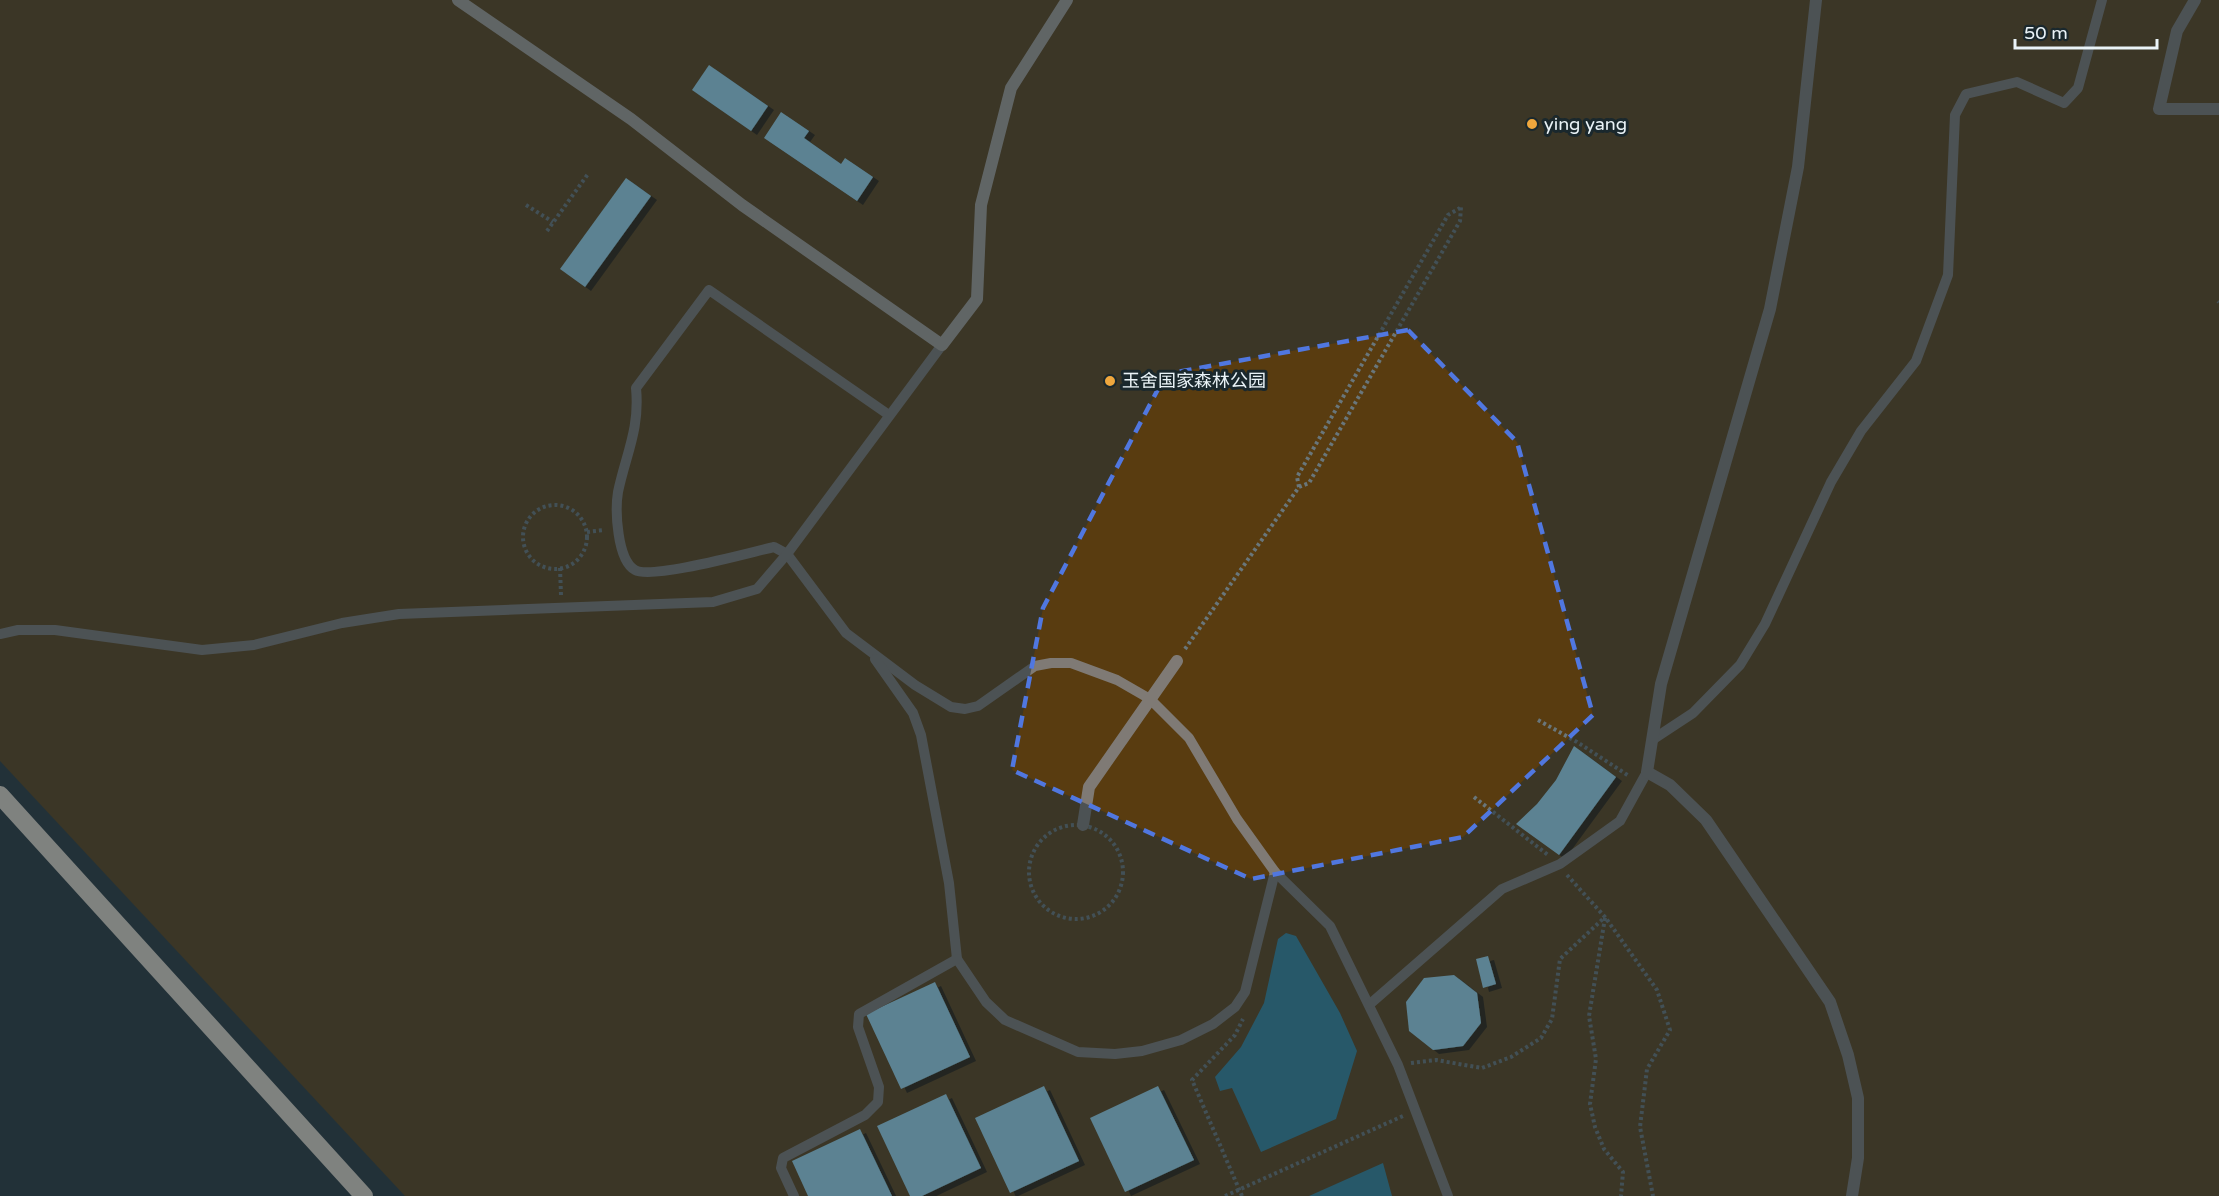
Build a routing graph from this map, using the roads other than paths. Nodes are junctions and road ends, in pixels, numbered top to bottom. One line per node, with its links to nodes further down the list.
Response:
1 (458, 0): 7 (street)
2 (1067, 0): 7 (street)
3 (1816, 0): 14 (street)
4 (2102, 0): 14 (lane)
5 (2195, 0): 6 (street)
6 (2219, 109)
7 (942, 345): 8 (lane)
8 (889, 415): 9 (lane); 9 (lane)
9 (787, 554): 10 (lane); 11 (lane)
10 (0, 634)
11 (870, 652): 13 (lane); 19 (lane)
12 (1177, 661): 13 (street)
13 (1150, 699): 17 (street); 18 (lane)
14 (1652, 740): 15 (street)
15 (1644, 778): 20 (lane); 24 (street)
16 (0, 795): 21 (highway)
17 (1083, 825)
18 (1275, 872): 19 (lane); 20 (lane)
19 (957, 959): 22 (lane)
20 (1370, 1004): 23 (lane)
21 (364, 1196)
22 (794, 1196)
23 (1448, 1196)
24 (1852, 1196)

